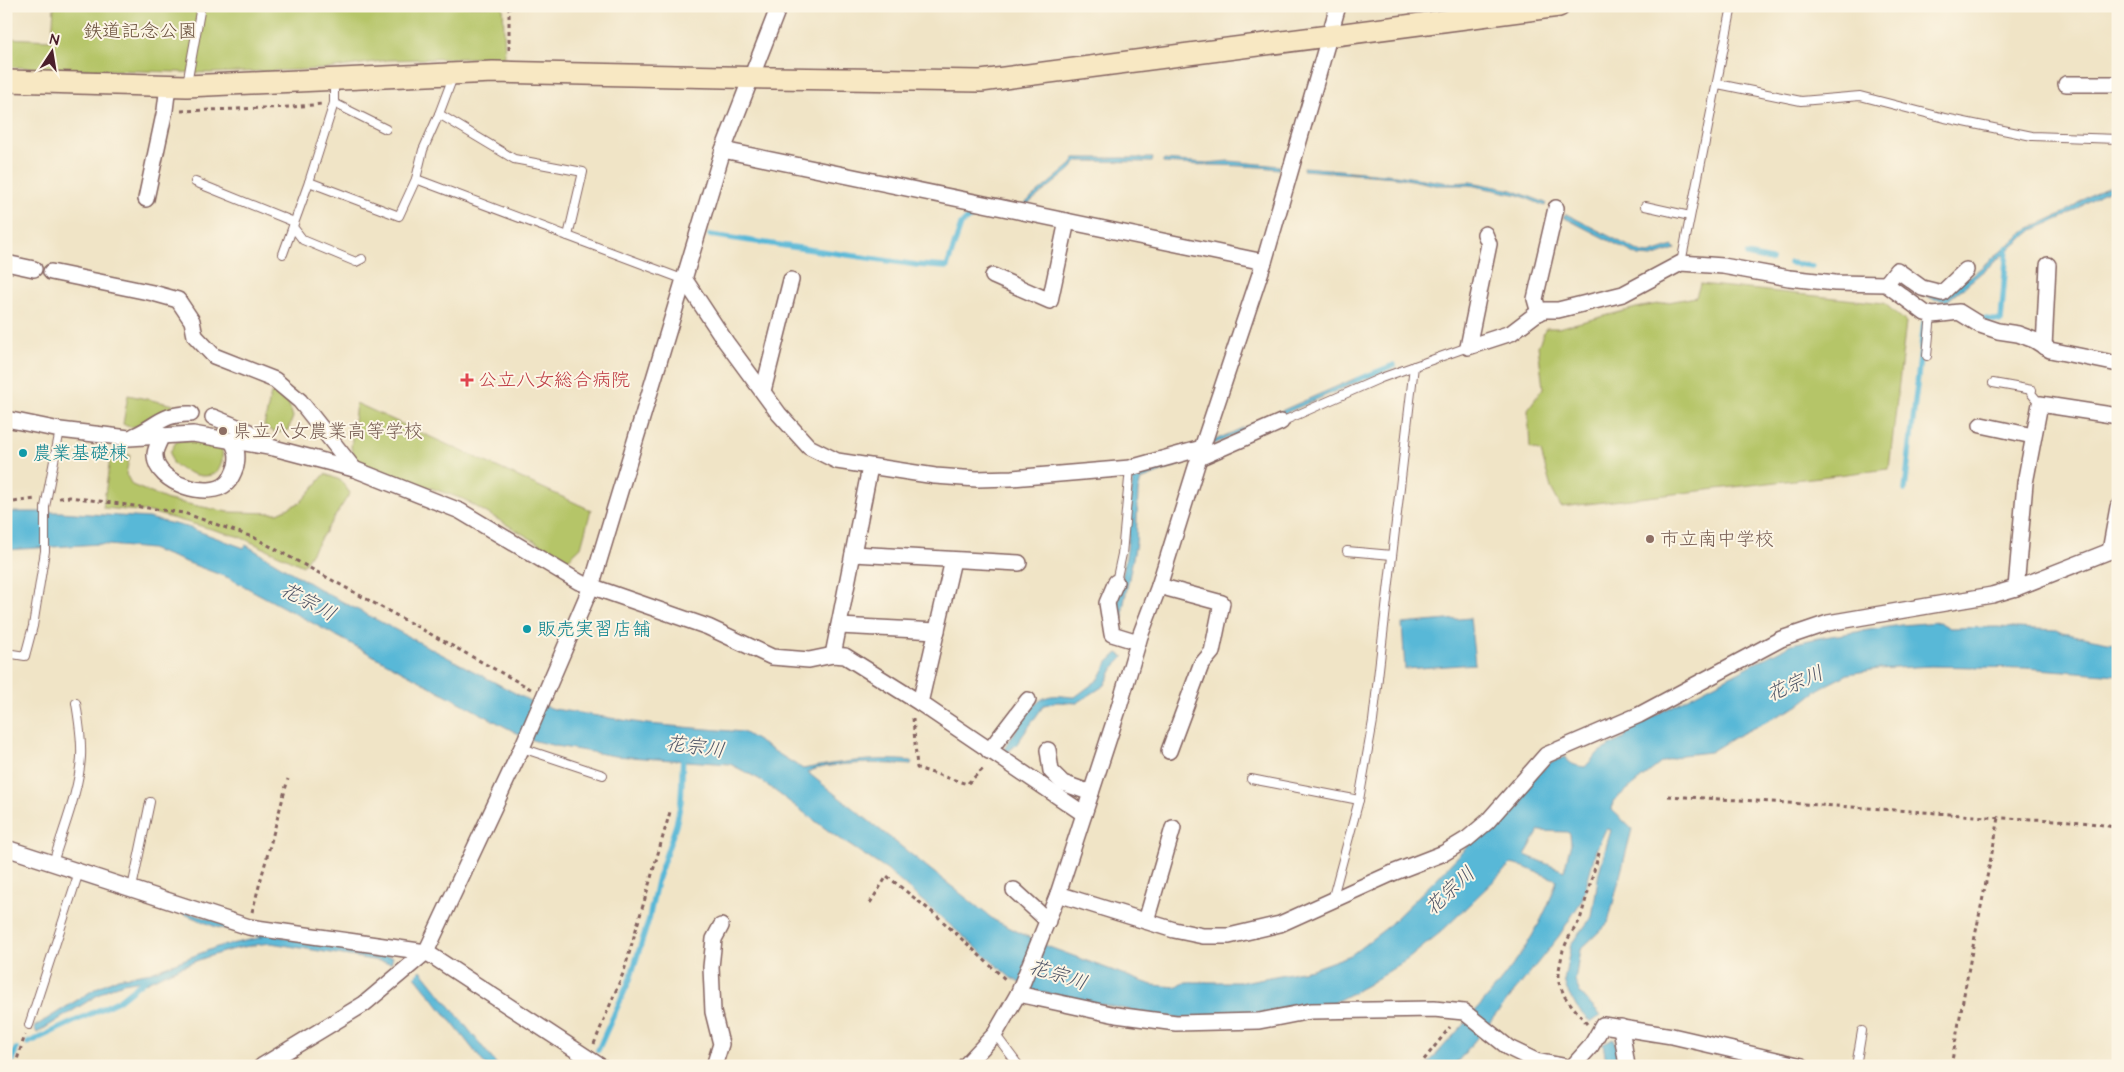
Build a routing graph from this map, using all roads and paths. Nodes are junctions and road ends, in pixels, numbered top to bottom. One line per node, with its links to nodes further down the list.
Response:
1 (201, 6): 16 (lane)
2 (509, 6): 8 (path)
3 (779, 6): 10 (street)
4 (1338, 6): 7 (street)
5 (1558, 6): 7 (street)
6 (1732, 6): 13 (lane)
7 (1330, 35): 10 (street); 36 (street)
8 (510, 52)
9 (454, 74): 10 (street); 11 (street); 19 (lane)
10 (752, 78): 22 (street)
11 (334, 80): 16 (street); 17 (lane)
12 (6, 82): 16 (street)
13 (1718, 84): 21 (lane); 29 (lane)
14 (2066, 84): 15 (street)
15 (2118, 84)
16 (177, 86): 18 (street)
17 (334, 103): 18 (path); 20 (lane); 25 (lane)
18 (165, 110): 26 (street)
19 (439, 114): 23 (lane); 33 (lane)
20 (386, 129)
21 (2118, 139)
22 (723, 150): 30 (street); 44 (street)
23 (416, 179): 25 (lane); 33 (lane)
24 (195, 182): 31 (lane)
25 (309, 182): 31 (lane)
26 (146, 199)
27 (1645, 206): 29 (lane)
28 (1556, 208): 47 (street)
29 (1690, 216): 38 (lane)
30 (1066, 221): 36 (street); 43 (street)
31 (294, 225): 34 (lane); 35 (lane)
32 (1485, 234): 50 (street)
33 (568, 236): 44 (lane)
34 (283, 254)
35 (362, 259)
36 (1264, 262): 69 (street)
37 (6, 263): 40 (street)
38 (1681, 263): 46 (street); 47 (street)
39 (2048, 265): 49 (street)
40 (34, 269)
41 (1966, 270): 46 (street)
42 (51, 272): 72 (street)
43 (993, 276)
44 (685, 280): 55 (street); 84 (street)
45 (791, 280): 55 (street)
46 (1886, 284): 48 (street)
47 (1539, 313): 50 (street)
48 (1931, 314): 49 (street); 51 (lane)
49 (2044, 346): 52 (street)
50 (1468, 347): 53 (lane)
51 (1927, 356)
52 (2118, 364)
53 (1414, 366): 61 (lane); 79 (lane)
54 (1993, 383): 56 (lane)
55 (763, 390): 70 (street)
56 (2040, 404): 58 (street); 65 (street)
57 (191, 414): 66 (street)
58 (2118, 416)
59 (213, 417): 68 (street)
60 (6, 419): 63 (street)
61 (1281, 422): 69 (street)
62 (1981, 426): 65 (street)
63 (60, 430): 66 (street); 73 (lane)
64 (162, 434): 66 (street); 67 (street); 67 (street)
65 (2033, 436): 85 (street)
66 (129, 438)
67 (231, 440): 68 (street)
68 (274, 448): 72 (street)
69 (1200, 453): 71 (street); 83 (street)
70 (870, 467): 71 (street); 78 (street)
71 (1130, 468): 82 (lane)
72 (354, 469): 84 (street)
73 (46, 498): 74 (path); 89 (lane); 91 (path)
74 (6, 502)
75 (2118, 507): 76 (street)
76 (2114, 550): 85 (street)
77 (1347, 551): 79 (lane)
78 (853, 554): 80 (street); 86 (street)
79 (1392, 555): 104 (lane)
80 (953, 560): 81 (street); 87 (street)
81 (1019, 563)
82 (1116, 582): 88 (street)
83 (1159, 586): 88 (street); 97 (street)
84 (591, 587): 90 (street); 91 (street)
85 (2016, 588): 121 (street)
86 (839, 626): 87 (street); 90 (street)
87 (937, 630): 92 (street)
88 (1138, 642): 102 (street)
89 (6, 653)
90 (833, 655): 92 (street)
91 (538, 695): 95 (street)
92 (914, 700): 98 (street); 98 (path)
93 (1028, 700): 98 (street)
94 (76, 703): 113 (lane)
95 (523, 745): 99 (lane); 124 (street)
96 (1048, 750): 102 (street)
97 (1169, 751)
98 (993, 754): 107 (street)
99 (603, 775)
100 (288, 779): 123 (path)
101 (1251, 779): 104 (lane)
102 (1091, 793): 107 (street)
103 (1668, 796): 108 (path)
104 (1359, 800): 117 (lane)
105 (150, 802): 115 (lane)
106 (670, 812): 132 (path)
107 (1084, 814): 118 (street)
108 (1999, 818): 110 (path); 144 (path)
109 (1173, 828): 121 (street)
110 (2118, 828)
111 (6, 848): 113 (street)
112 (1599, 853): 131 (path)
113 (52, 863): 114 (street)
114 (80, 872): 115 (street); 127 (lane)
115 (132, 888): 123 (street)
116 (1014, 890): 120 (street)
117 (1334, 893)
118 (1058, 894): 120 (street); 121 (street)
119 (870, 903): 125 (path)
120 (1048, 921): 125 (street)
121 (1146, 921)
122 (722, 926): 135 (street)
123 (249, 927): 124 (street)
124 (426, 952): 132 (street); 134 (street)
125 (1020, 992): 126 (street); 130 (street)
126 (1464, 1012): 138 (path); 139 (street)
127 (29, 1025): 133 (path)
128 (1621, 1028): 131 (street); 141 (street); 142 (street)
129 (1862, 1031): 143 (lane)
130 (995, 1034): 136 (street); 137 (lane)
131 (1598, 1034): 140 (street)
132 (587, 1061)
133 (15, 1066)
134 (262, 1066)
135 (714, 1066)
136 (965, 1066)
137 (1019, 1066)
138 (1419, 1066)
139 (1562, 1066)
140 (1573, 1066)
141 (1627, 1066)
142 (1802, 1066)
143 (1856, 1066)
144 (1951, 1066)

